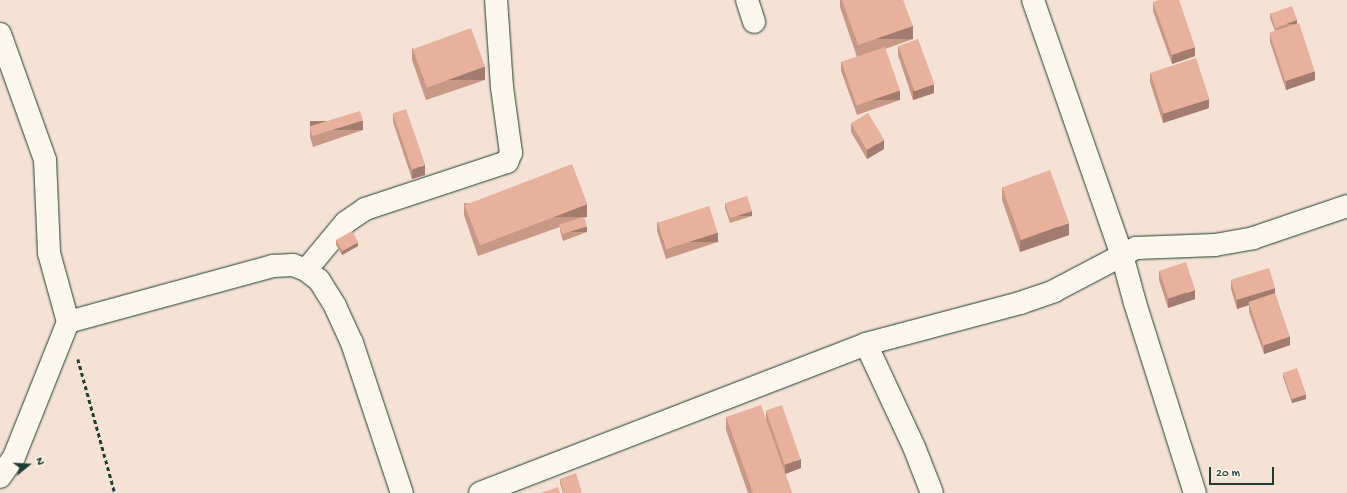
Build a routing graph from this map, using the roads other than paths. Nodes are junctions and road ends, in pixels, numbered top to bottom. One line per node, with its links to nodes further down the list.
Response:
1 (496, 0): 8 (street)
2 (747, 0): 4 (street)
3 (1033, 0): 7 (street)
4 (754, 22)
5 (0, 34): 9 (street)
6 (1347, 206): 7 (street)
7 (1122, 255): 10 (street); 15 (street)
8 (306, 270): 9 (street); 12 (street)
9 (68, 322): 11 (street)
10 (866, 344): 13 (street); 14 (street)
11 (0, 478)
12 (402, 493)
13 (480, 493)
14 (932, 493)
15 (1195, 493)

